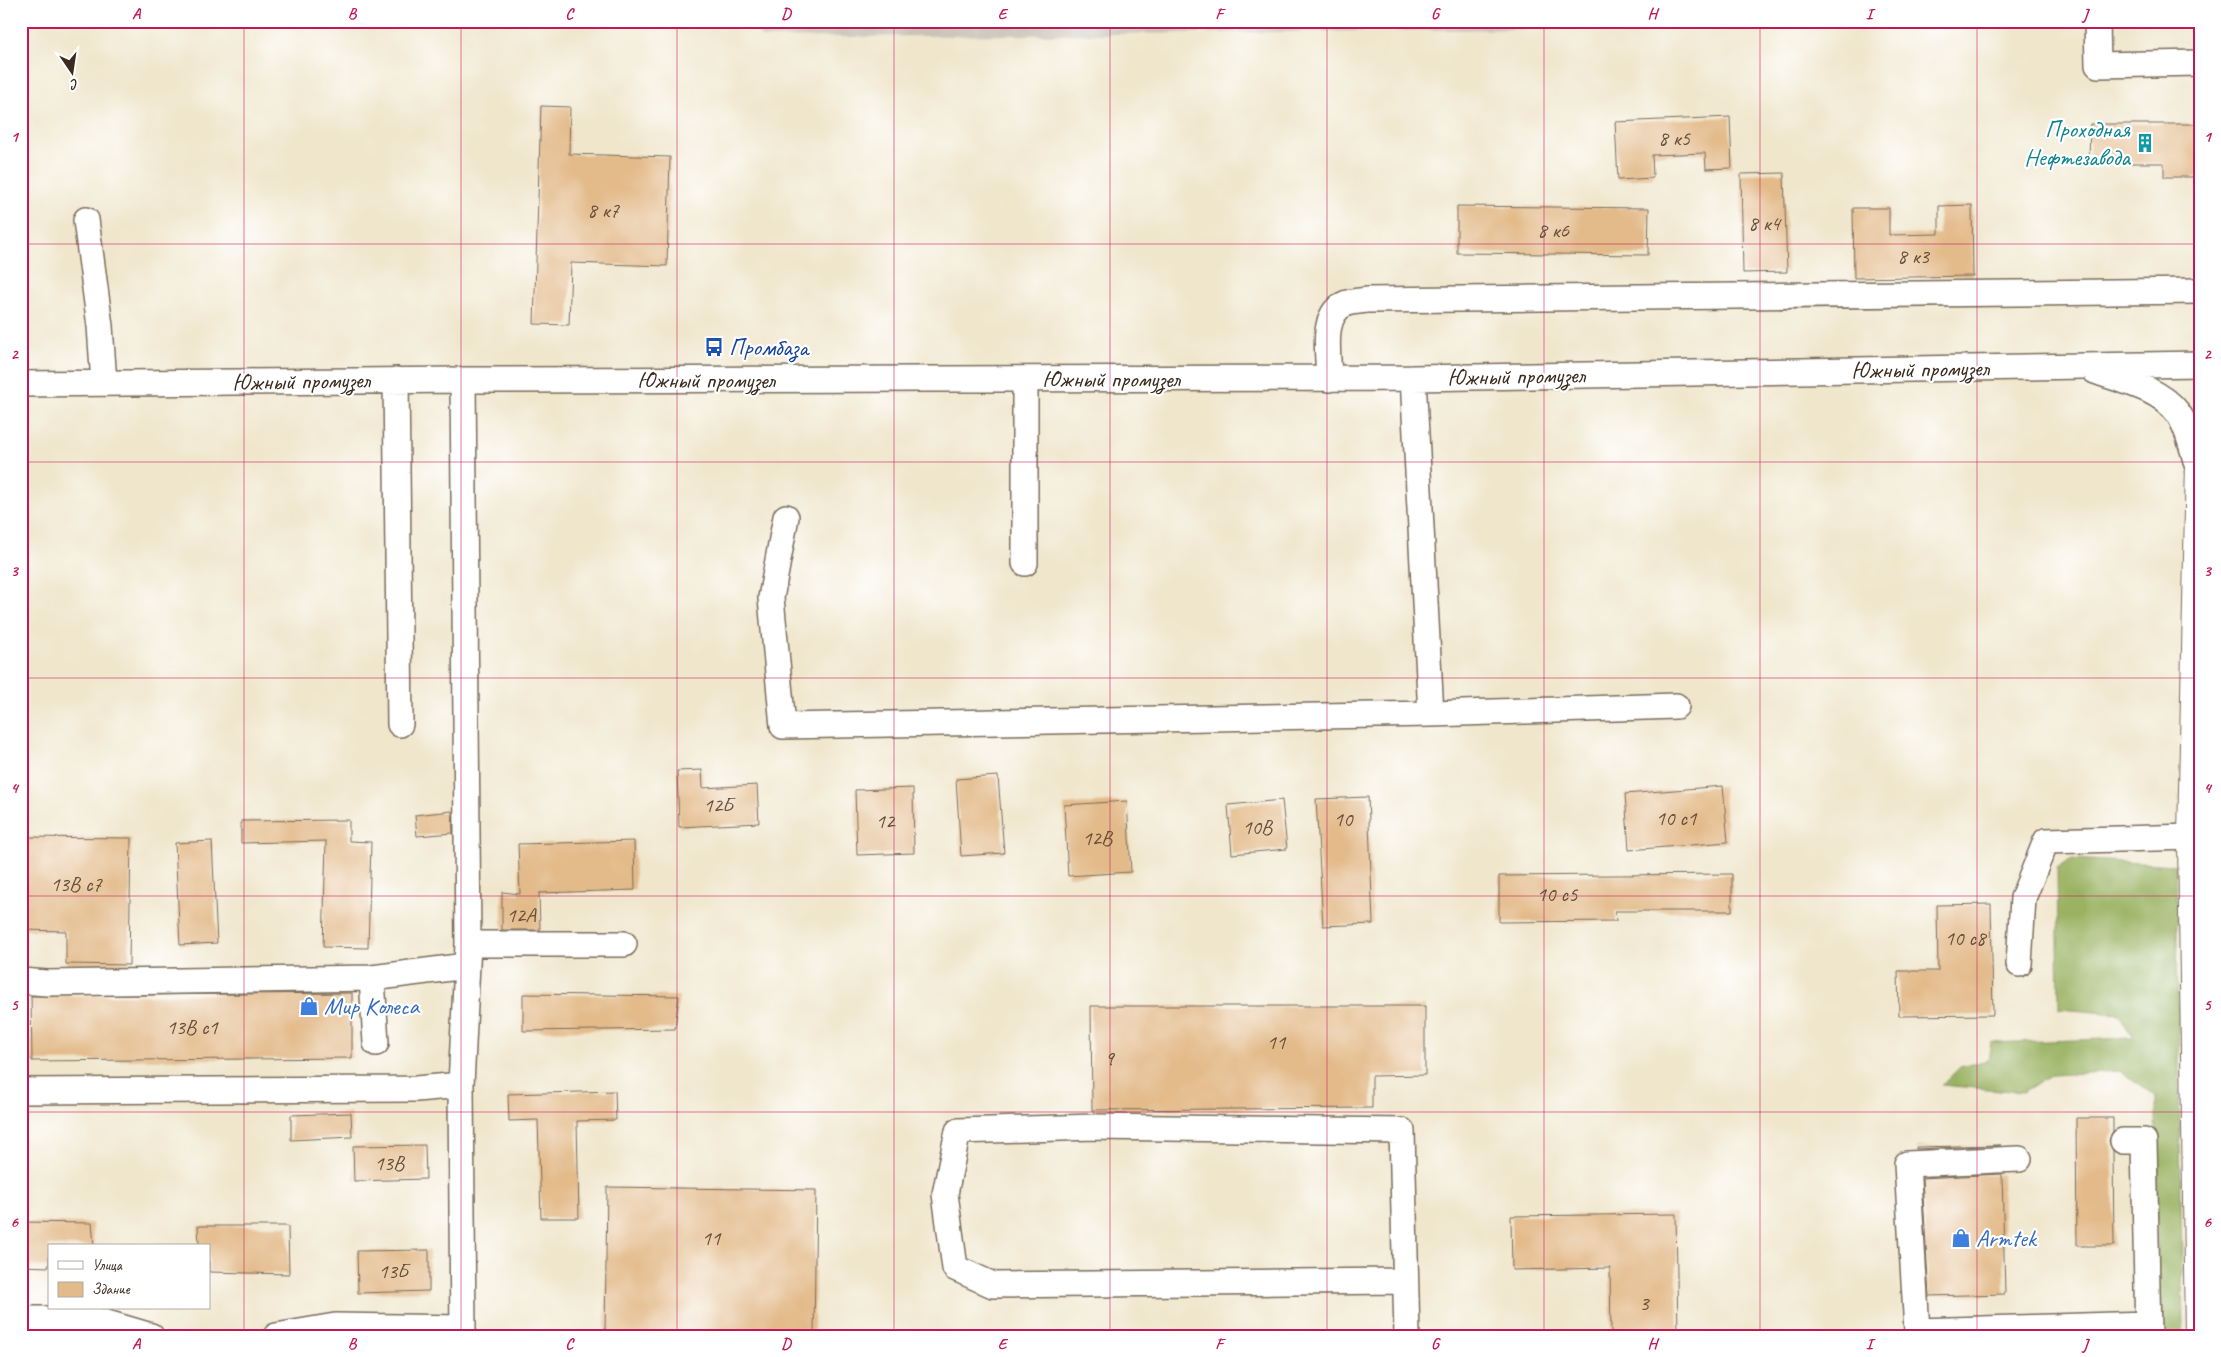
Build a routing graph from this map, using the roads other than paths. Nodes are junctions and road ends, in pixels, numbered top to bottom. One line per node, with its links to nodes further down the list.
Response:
1 (2097, 21): 2 (street)
2 (2200, 63)
3 (86, 220): 12 (street)
4 (2200, 291): 9 (street)
5 (2200, 364): 6 (street, Южный промузел)
6 (2081, 366): 7 (street, Южный промузел); 15 (street)
7 (1413, 378): 9 (street, Южный промузел); 19 (street)
8 (1025, 379): 9 (street, Южный промузел); 11 (street, Южный промузел); 17 (street)
9 (1329, 379)
10 (396, 380): 11 (street, Южный промузел); 12 (street, Южный промузел); 20 (street)
11 (463, 380): 23 (street)
12 (104, 383): 13 (street, Южный промузел)
13 (21, 384)
14 (2200, 462): 15 (main road)
15 (2200, 471): 21 (main road)
16 (786, 517): 19 (street)
17 (1025, 562)
18 (1676, 706): 19 (street)
19 (1431, 714)
20 (400, 724)
21 (2192, 837): 24 (street); 39 (main road)
22 (624, 944): 23 (street)
23 (466, 955): 25 (street); 28 (street)
24 (2019, 964)
25 (372, 978): 26 (street); 27 (street)
26 (21, 981)
27 (376, 1043)
28 (461, 1085): 29 (street); 35 (street)
29 (21, 1090)
30 (2122, 1141): 34 (street)
31 (2019, 1159): 34 (street)
32 (1405, 1281): 32 (street); 38 (street)
33 (21, 1319): 36 (street)
34 (2147, 1330)
35 (463, 1332): 37 (street)
36 (151, 1336)
37 (276, 1336)
38 (1407, 1336)
39 (2199, 1336)

